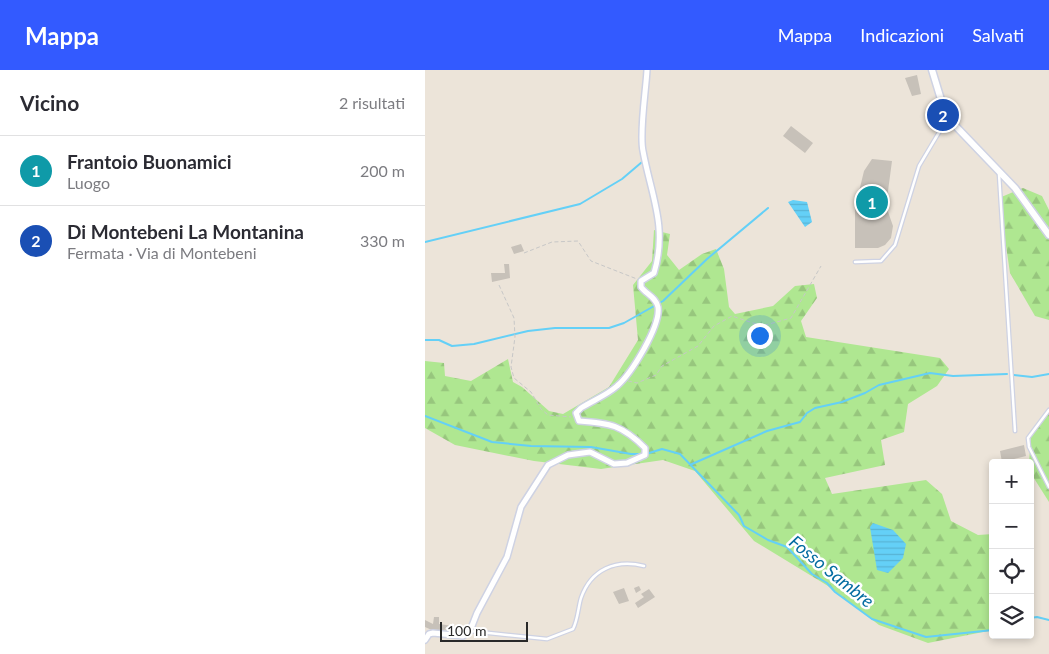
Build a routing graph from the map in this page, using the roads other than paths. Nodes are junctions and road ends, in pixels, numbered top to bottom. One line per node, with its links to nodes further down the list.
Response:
1 (647, 70): 11 (street)
2 (932, 70): 3 (street)
3 (948, 118): 4 (street); 6 (lane)
4 (999, 170): 5 (street); 8 (lane)
5 (1049, 235)
6 (855, 262)
7 (1049, 410): 9 (lane)
8 (1015, 431)
9 (1049, 487)
10 (644, 566): 11 (lane)
11 (470, 631): 12 (street)
12 (425, 640)

